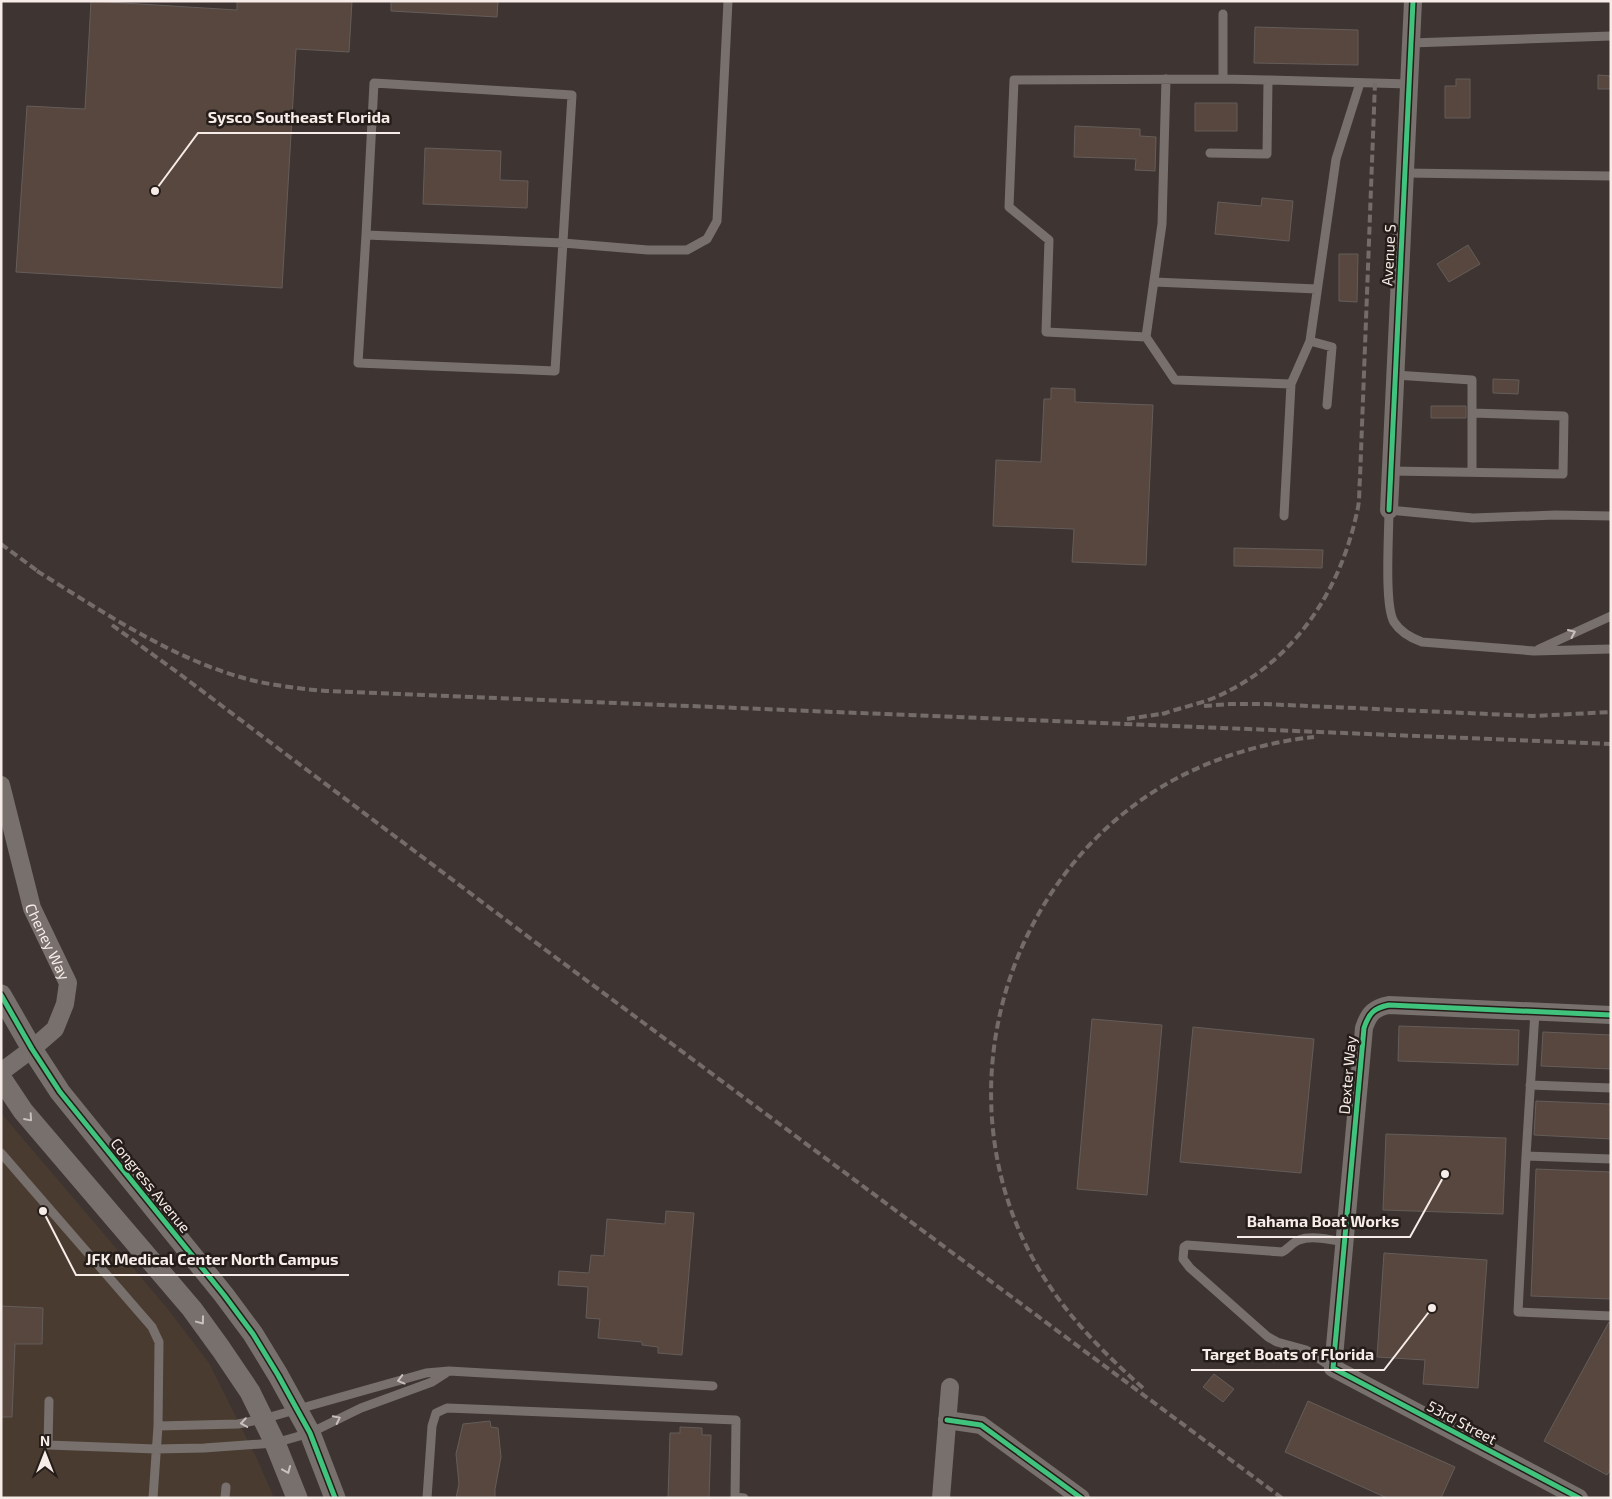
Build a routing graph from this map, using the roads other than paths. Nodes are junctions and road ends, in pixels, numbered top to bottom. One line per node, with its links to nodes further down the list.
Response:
1 (728, 1): 15 (lane)
2 (1413, 1): 5 (street, Avenue S)
3 (1223, 14): 7 (lane)
4 (1611, 36): 5 (lane)
5 (1411, 42): 10 (street, Avenue S)
6 (1166, 79): 7 (lane); 16 (lane); 18 (lane)
7 (1223, 79): 8 (lane)
8 (1268, 80): 9 (lane); 11 (lane)
9 (1360, 83): 10 (lane); 17 (lane)
10 (1409, 84): 12 (street, Avenue S)
11 (1210, 152)
12 (1405, 173): 13 (lane); 20 (street, Avenue S)
13 (1611, 176)
14 (366, 235): 15 (lane); 15 (lane); 15 (lane)
15 (563, 243)
16 (1154, 282): 17 (lane); 18 (lane)
17 (1317, 289): 19 (lane)
18 (1146, 337): 21 (lane)
19 (1310, 341): 21 (lane); 22 (lane)
20 (1395, 375): 23 (lane); 24 (street, Avenue S)
21 (1291, 384): 27 (lane)
22 (1327, 405)
23 (1472, 413): 25 (lane); 25 (lane)
24 (1391, 471): 25 (lane); 26 (street, Avenue S)
25 (1472, 472)
26 (1389, 510): 28 (lane); 31 (lane)
27 (1284, 516)
28 (1611, 516)
29 (1611, 616): 31 (lane, one-way to 29)
30 (1611, 649): 31 (lane)
31 (1534, 651)
32 (1, 785): 36 (street, Cheney Way)
33 (1, 995): 36 (street, Congress Avenue)
34 (1534, 1012): 35 (street, Dexter Way); 39 (lane); 44 (street, Dexter Way)
35 (1603, 1015)
36 (32, 1049): 37 (street, Cheney Way); 51 (street, Congress Avenue)
37 (1, 1072)
38 (1, 1078): 52 (street, one-way to 52)
39 (1530, 1085): 40 (lane); 42 (lane)
40 (1611, 1088)
41 (1, 1152): 54 (lane)
42 (1526, 1156): 43 (lane); 45 (lane)
43 (1611, 1159)
44 (1345, 1242): 46 (street, Dexter Way); 46 (lane)
45 (1611, 1316)
46 (1334, 1368): 67 (street, 53rd Street)
47 (449, 1371): 48 (lane); 51 (lane, one-way to 51); 55 (lane, one-way to 47)
48 (713, 1386)
49 (950, 1387): 53 (street)
50 (49, 1401): 57 (lane)
51 (296, 1409): 52 (lane); 55 (street, Congress Avenue)
52 (263, 1419): 54 (lane, one-way to 54); 56 (street)
53 (947, 1420): 65 (street); 66 (street)
54 (158, 1426): 57 (lane)
55 (310, 1433): 56 (lane); 62 (street, Congress Avenue)
56 (275, 1444): 57 (lane); 61 (street, one-way to 61)
57 (156, 1449): 59 (lane)
58 (226, 1487): 60 (lane)
59 (153, 1498)
60 (225, 1498)
61 (297, 1498)
62 (335, 1498)
63 (427, 1498): 64 (lane)
64 (744, 1498)
65 (941, 1498)
66 (1081, 1498)
67 (1580, 1498)

